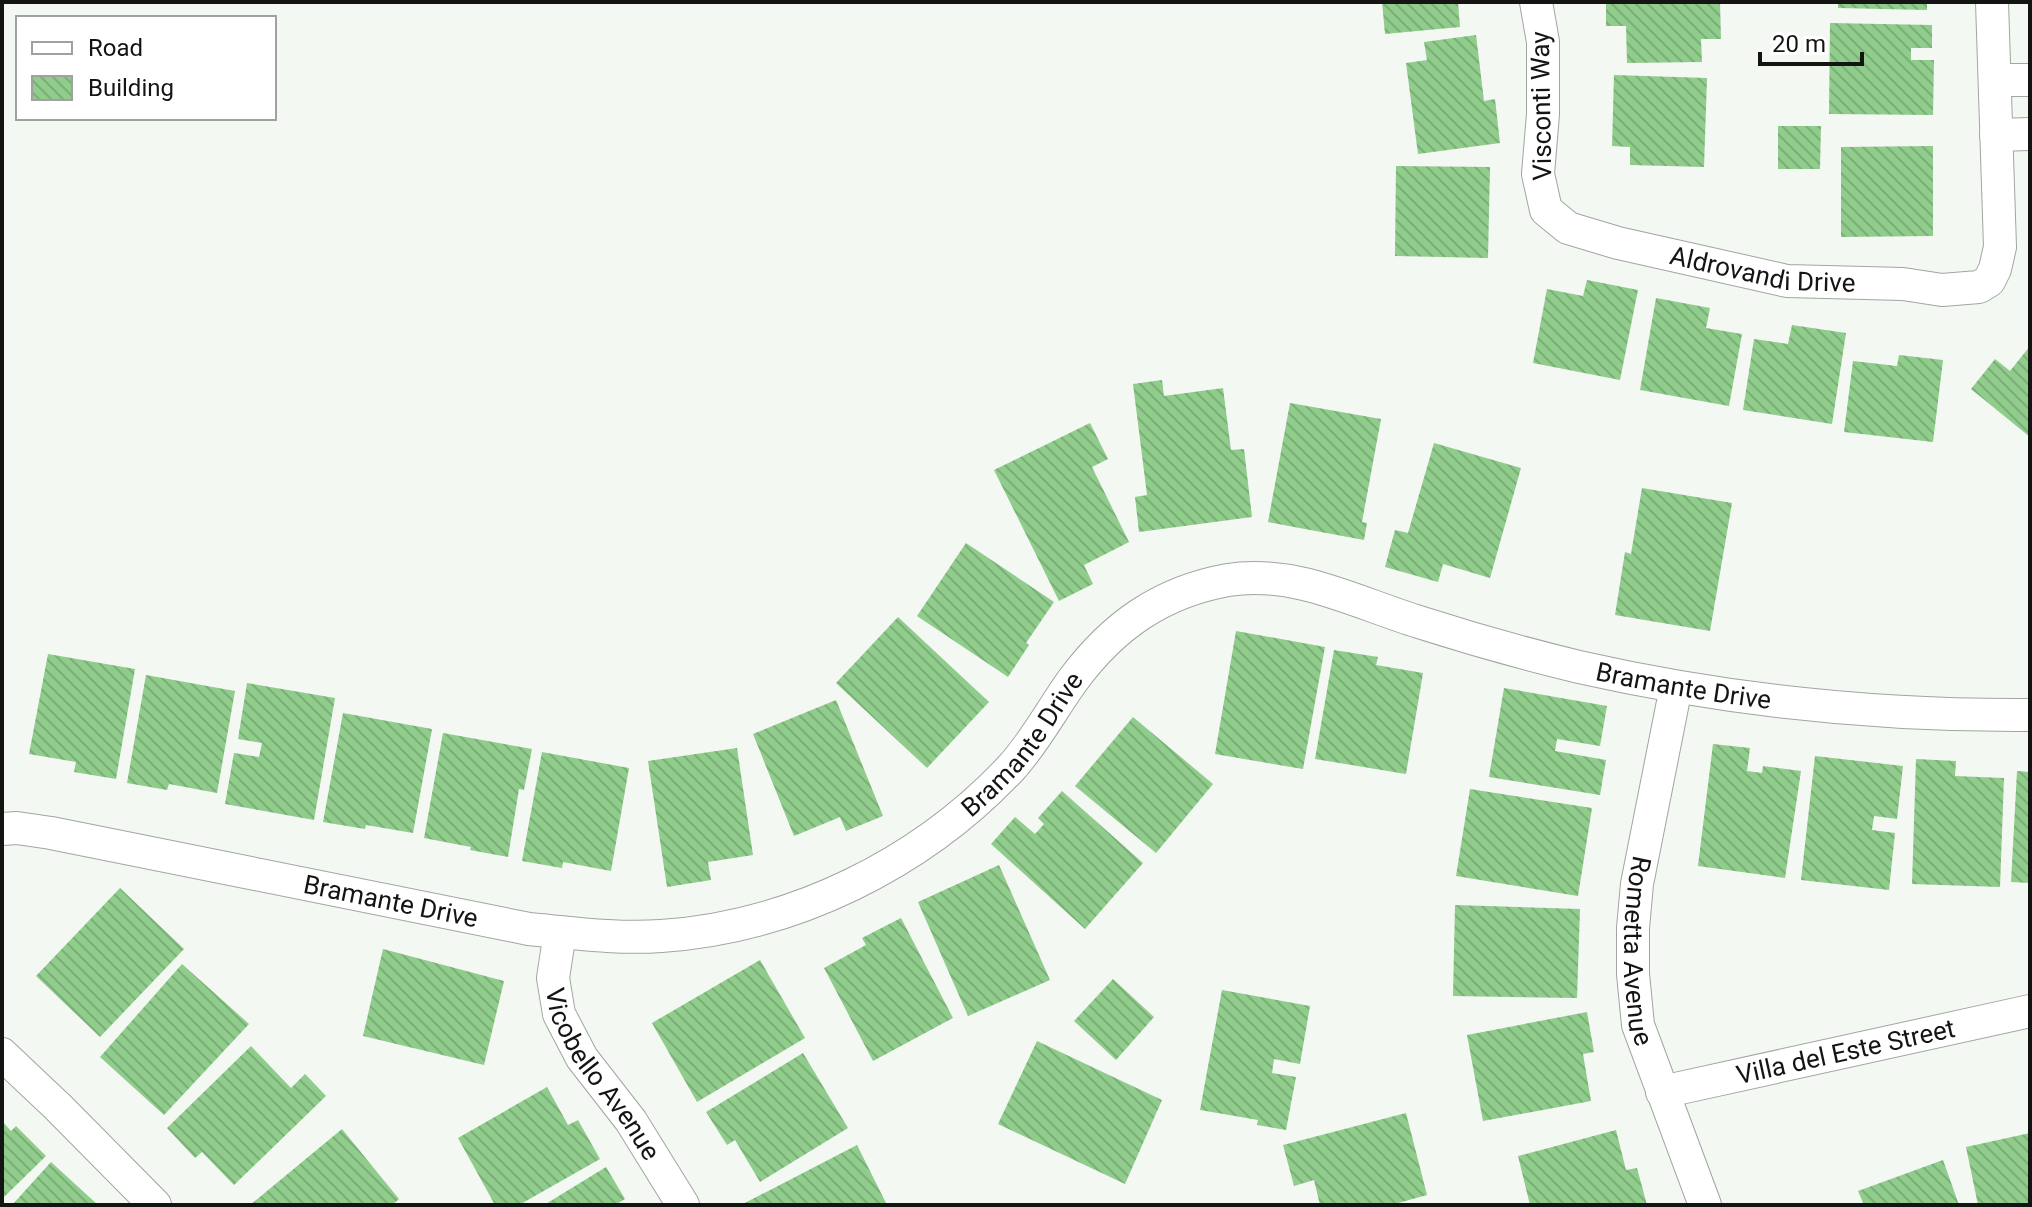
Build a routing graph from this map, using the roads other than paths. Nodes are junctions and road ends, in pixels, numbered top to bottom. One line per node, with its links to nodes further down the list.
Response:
1 (1536, 2): 7 (street, Visconti Way)
2 (1992, 2): 3 (street)
3 (1995, 80): 4 (street); 6 (street)
4 (2030, 80)
5 (2030, 134): 6 (street)
6 (1996, 135): 7 (street, Aldrovandi Drive)
7 (1546, 210)
8 (1676, 687): 9 (street, Bramante Drive); 11 (street, Bramante Drive); 14 (street, Rometta Avenue)
9 (2030, 715)
10 (2, 829): 11 (street, Bramante Drive)
11 (560, 932): 16 (street, Vicobello Avenue)
12 (2030, 1011): 14 (street, Villa del Este Street)
13 (2, 1054): 15 (street)
14 (1662, 1092): 17 (street, Rometta Avenue)
15 (155, 1205)
16 (683, 1205)
17 (1705, 1205)

